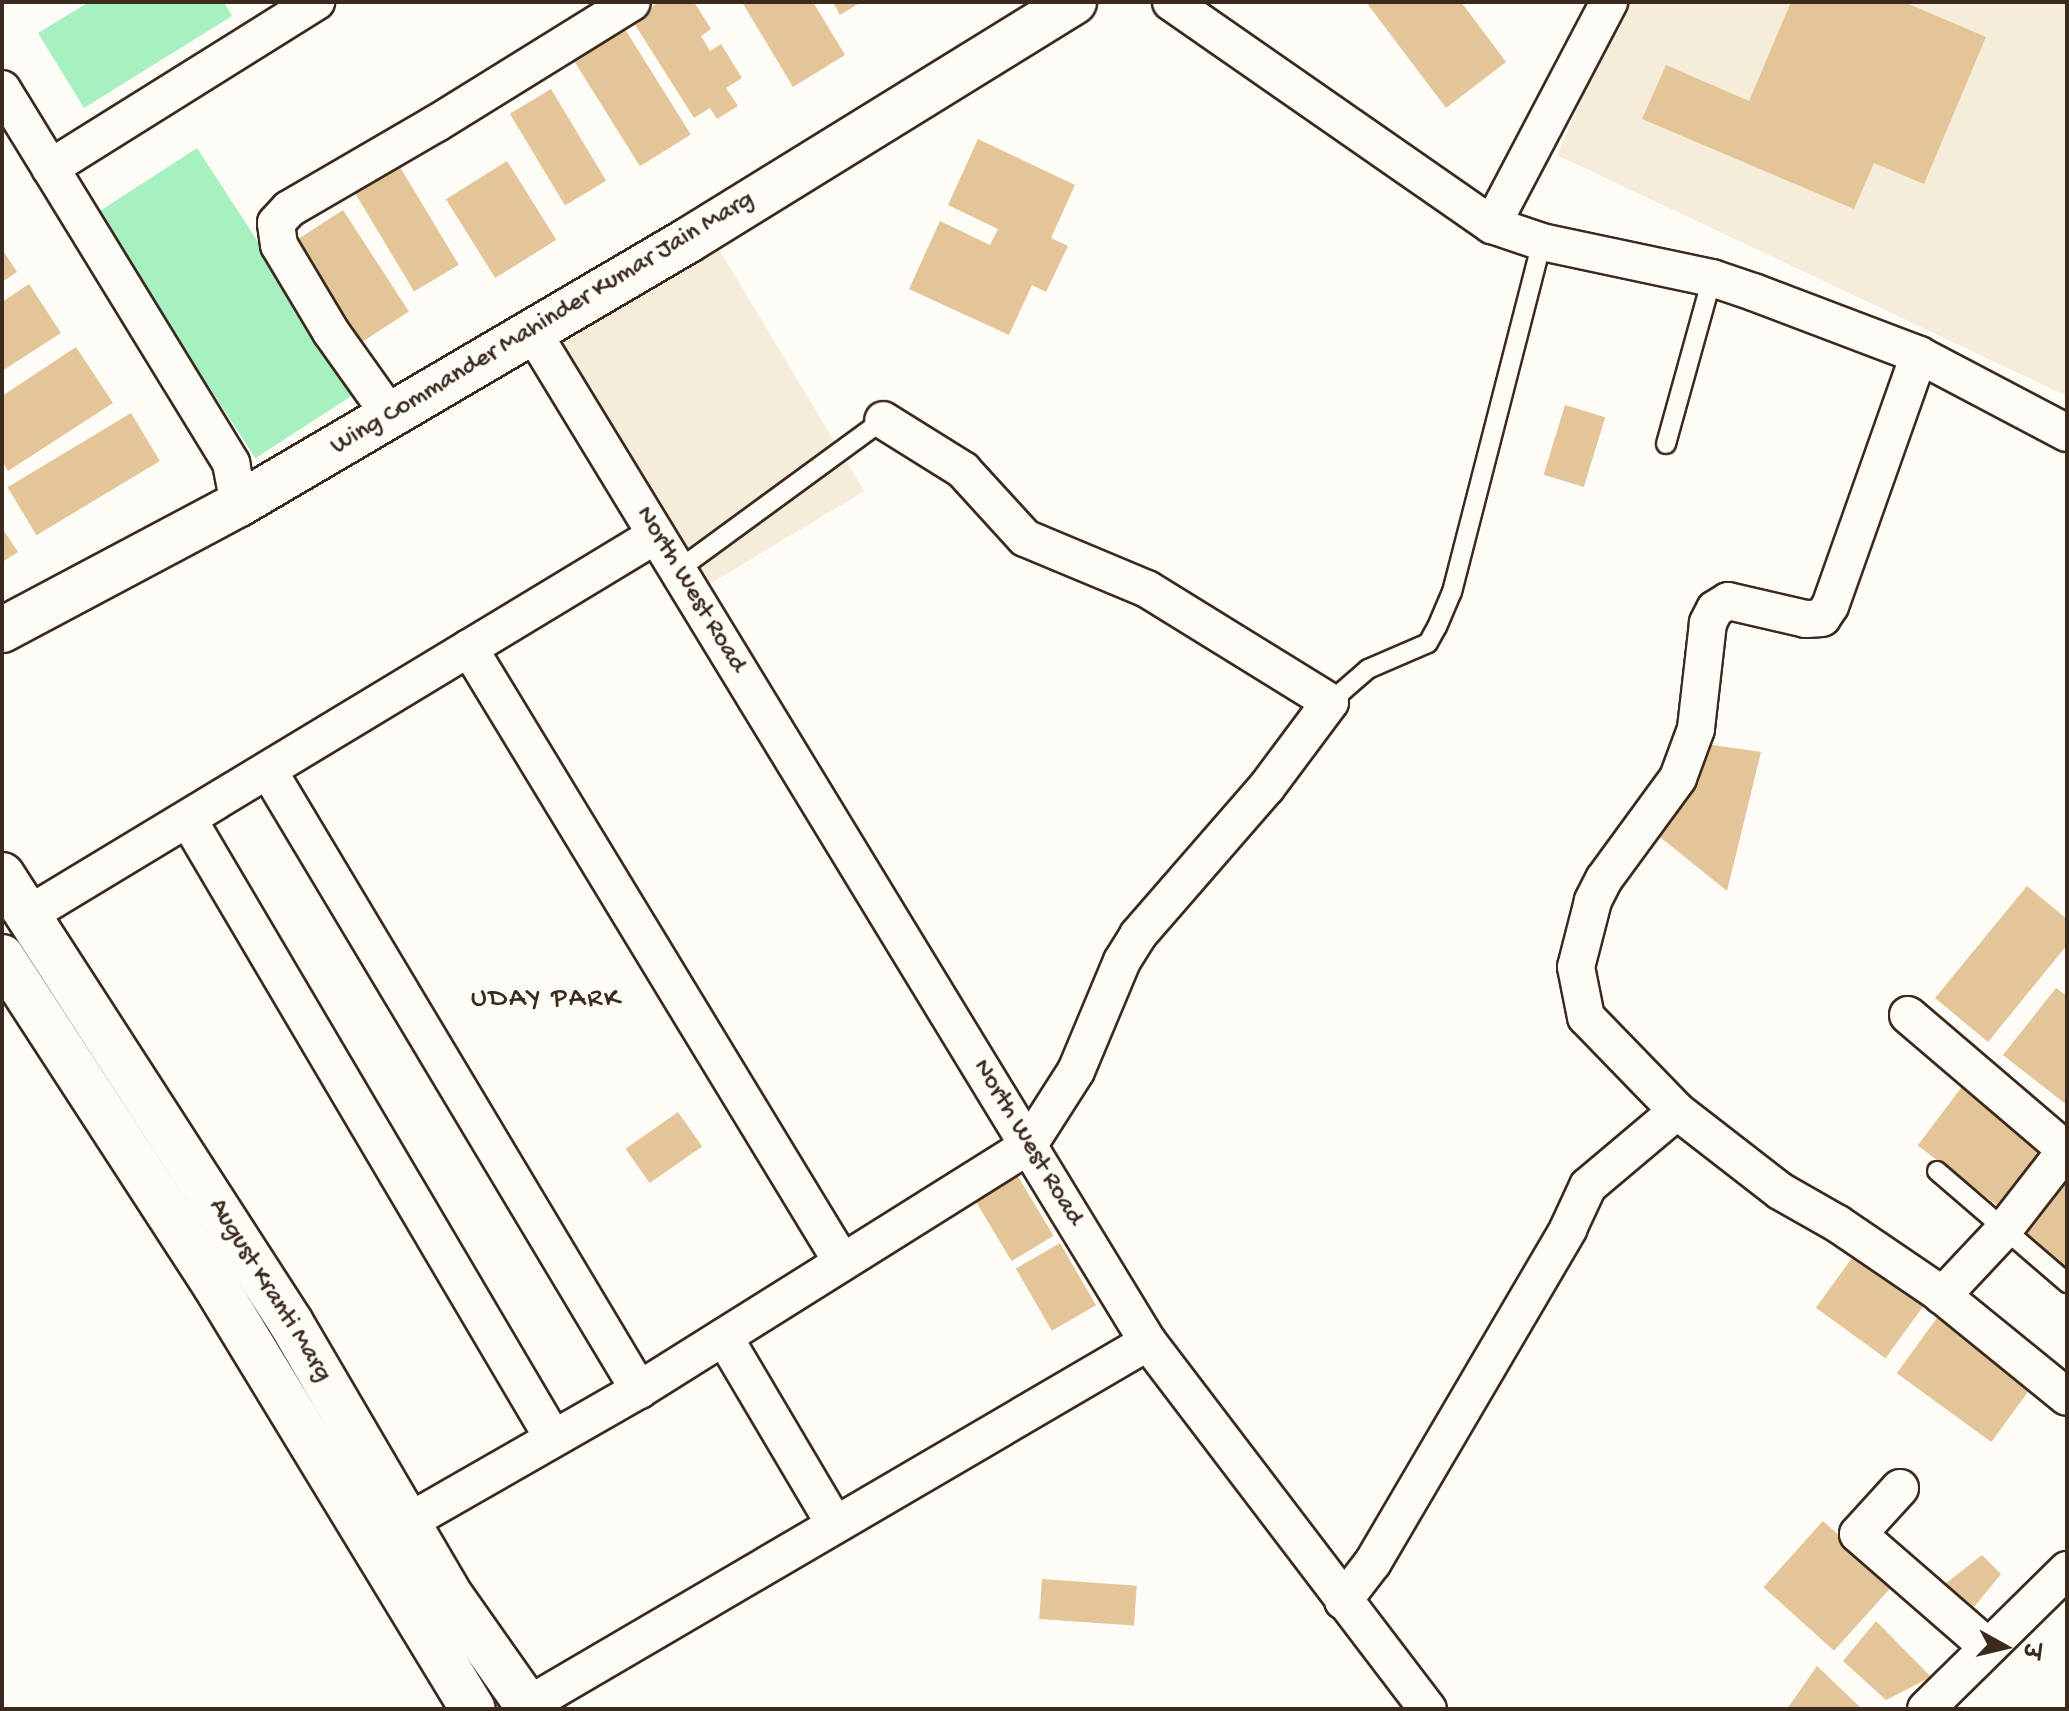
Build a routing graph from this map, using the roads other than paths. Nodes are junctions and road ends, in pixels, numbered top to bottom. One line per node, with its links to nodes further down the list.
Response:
1 (632, 2): 13 (street)
2 (1074, 2): 11 (main road, Wing Commander Mahinder Kumar Jain Marg)
3 (1171, 2): 8 (street)
4 (1609, 2): 8 (street)
5 (295, 8): 7 (street)
6 (2, 89): 7 (street)
7 (50, 168): 17 (street)
8 (1492, 225): 9 (street)
9 (1542, 242): 10 (street); 22 (lane)
10 (1712, 278): 12 (street); 16 (lane)
11 (532, 331): 13 (main road, Wing Commander Mahinder Kumar Jain Marg); 18 (street, North West Road)
12 (1919, 355): 15 (street); 29 (street)
13 (390, 415): 17 (main road, Wing Commander Mahinder Kumar Jain Marg)
14 (883, 420): 19 (lane); 22 (street)
15 (2067, 433)
16 (1666, 444)
17 (239, 504): 20 (main road, Wing Commander Mahinder Kumar Jain Marg)
18 (656, 535): 19 (street, North West Road); 21 (street)
19 (678, 570): 30 (street, North West Road)
20 (2, 630)
21 (469, 648): 23 (street); 34 (street)
22 (1330, 702): 30 (street)
23 (268, 770): 24 (street); 40 (street)
24 (188, 819): 26 (street); 41 (street)
25 (2, 875): 26 (main road, August Kranti Marg)
26 (26, 916): 43 (main road, August Kranti Marg)
27 (2, 957): 49 (main road, August Kranti Marg)
28 (1908, 1015): 31 (street)
29 (1677, 1111): 36 (street); 46 (street)
30 (1028, 1146): 34 (street); 38 (street, North West Road)
31 (2066, 1150): 33 (street)
32 (1937, 1171): 33 (lane)
33 (2003, 1231): 35 (lane); 36 (street)
34 (842, 1262): 37 (street)
35 (2067, 1283)
36 (1942, 1296): 39 (street)
37 (724, 1337): 40 (street); 44 (street)
38 (1148, 1342): 44 (street); 46 (street, North West Road)
39 (2060, 1378)
40 (639, 1390): 41 (street)
41 (553, 1438): 43 (street)
42 (1900, 1488): 47 (street)
43 (410, 1521): 48 (main road, August Kranti Marg)
44 (835, 1525): 48 (street)
45 (2067, 1570): 47 (street)
46 (1343, 1601): 50 (street, North West Road)
47 (1988, 1647): 51 (street)
48 (529, 1707)
49 (473, 1709)
50 (1428, 1709)
51 (1926, 1709)

